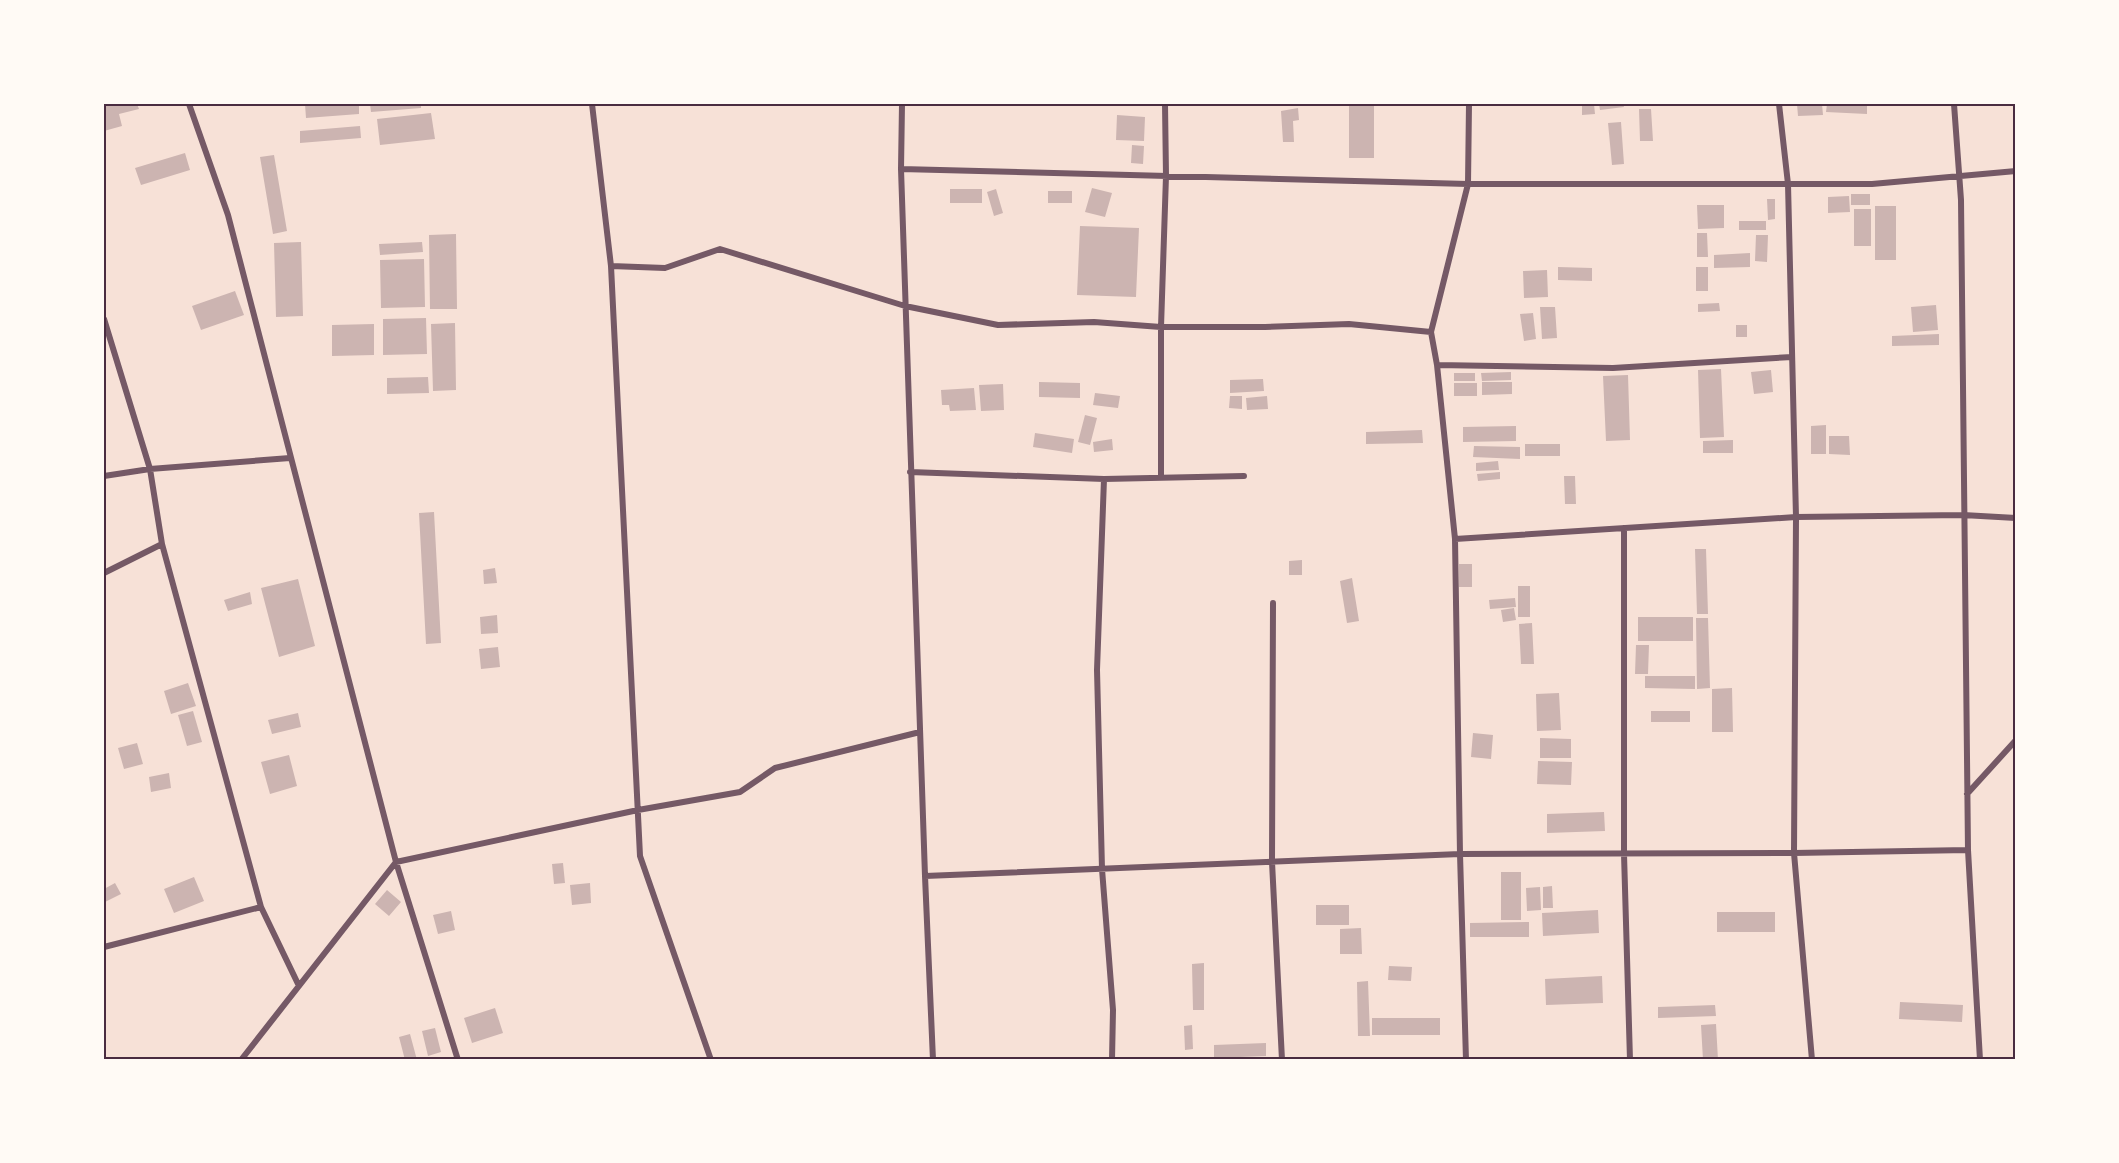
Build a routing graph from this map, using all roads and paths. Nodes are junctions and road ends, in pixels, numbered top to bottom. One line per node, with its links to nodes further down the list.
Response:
1 (189, 104): 21 (street)
2 (592, 104): 14 (street)
3 (902, 104): 8 (street)
4 (1166, 104): 10 (street)
5 (1468, 104): 12 (street)
6 (1779, 104): 13 (street)
7 (1954, 104): 11 (street)
8 (901, 169): 10 (street); 15 (street)
9 (2016, 171): 11 (street)
10 (1166, 176): 12 (street); 17 (street)
11 (1960, 176): 13 (street); 28 (street)
12 (1468, 184): 13 (street); 18 (street)
13 (1788, 184): 19 (street)
14 (611, 266): 15 (street); 39 (street)
15 (905, 306): 17 (street); 23 (street)
16 (104, 319): 22 (street)
17 (1161, 327): 18 (street); 26 (street)
18 (1431, 332): 20 (street)
19 (1792, 357): 20 (street); 29 (street)
20 (1437, 365): 32 (street)
21 (290, 458): 22 (street); 44 (street)
22 (150, 469): 24 (street); 33 (street)
23 (910, 472): 27 (street); 36 (street)
24 (104, 476)
25 (1244, 476): 26 (street)
26 (1161, 477): 27 (street)
27 (1104, 479): 46 (street)
28 (1963, 515): 29 (street); 30 (street); 38 (street)
29 (1796, 517): 31 (street); 41 (street)
30 (2016, 519)
31 (1624, 528): 32 (street); 43 (street)
32 (1455, 539): 42 (street)
33 (162, 544): 34 (street); 48 (street)
34 (104, 573)
35 (1273, 603): 45 (street)
36 (920, 732): 39 (street); 47 (street)
37 (2016, 740): 38 (street)
38 (1967, 795): 40 (street)
39 (638, 810): 44 (street); 53 (street)
40 (1968, 850): 41 (street); 60 (street)
41 (1794, 853): 43 (street); 59 (street)
42 (1460, 854): 43 (street); 45 (street); 57 (street)
43 (1624, 854): 58 (street)
44 (396, 862): 50 (street); 52 (street)
45 (1272, 862): 46 (street); 56 (street)
46 (1102, 869): 47 (street); 55 (street)
47 (925, 876): 54 (street)
48 (261, 907): 49 (street); 50 (street)
49 (104, 947)
50 (299, 986): 51 (street)
51 (241, 1059)
52 (458, 1059)
53 (711, 1059)
54 (933, 1059)
55 (1112, 1059)
56 (1282, 1059)
57 (1466, 1059)
58 (1630, 1059)
59 (1812, 1059)
60 (1980, 1059)

